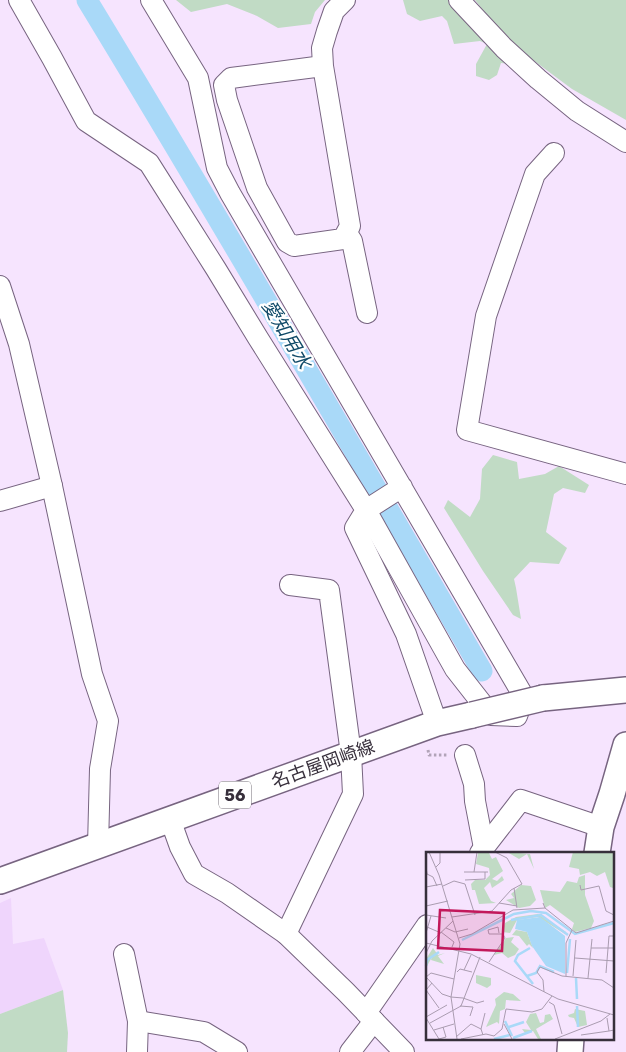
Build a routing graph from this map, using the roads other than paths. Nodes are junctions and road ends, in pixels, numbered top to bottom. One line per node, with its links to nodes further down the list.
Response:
1 (19, 0): 15 (street)
2 (151, 0): 13 (street)
3 (346, 0): 5 (street)
4 (459, 0): 6 (street)
5 (323, 66): 8 (street); 8 (street)
6 (626, 142)
7 (554, 153): 11 (street)
8 (347, 233): 10 (street)
9 (0, 286): 12 (street)
10 (367, 313)
11 (626, 474)
12 (52, 486): 14 (street); 24 (street)
13 (402, 487): 15 (street); 15 (street)
14 (0, 501)
15 (366, 510): 18 (street)
16 (290, 584): 20 (street)
17 (626, 690): 18 (main road, 名古屋岡崎線 / 56, bridge)
18 (437, 722): 20 (main road, 名古屋岡崎線 / 56)
19 (626, 745): 23 (main road)
20 (351, 754): 22 (main road, 名古屋岡崎線 / 56); 29 (street)
21 (466, 755): 25 (street)
22 (170, 819): 24 (main road, 名古屋岡崎線 / 56); 29 (street)
23 (601, 827): 25 (street); 26 (main road)
24 (98, 846): 27 (main road, 名古屋岡崎線 / 56)
25 (482, 851)
26 (597, 852)
27 (0, 881)
28 (426, 927): 31 (street)
29 (286, 934): 31 (street)
30 (124, 954): 32 (street)
31 (370, 1017): 35 (street); 36 (street)
32 (138, 1021): 33 (street); 34 (street)
33 (137, 1052)
34 (237, 1052)
35 (350, 1052)
36 (404, 1052)

